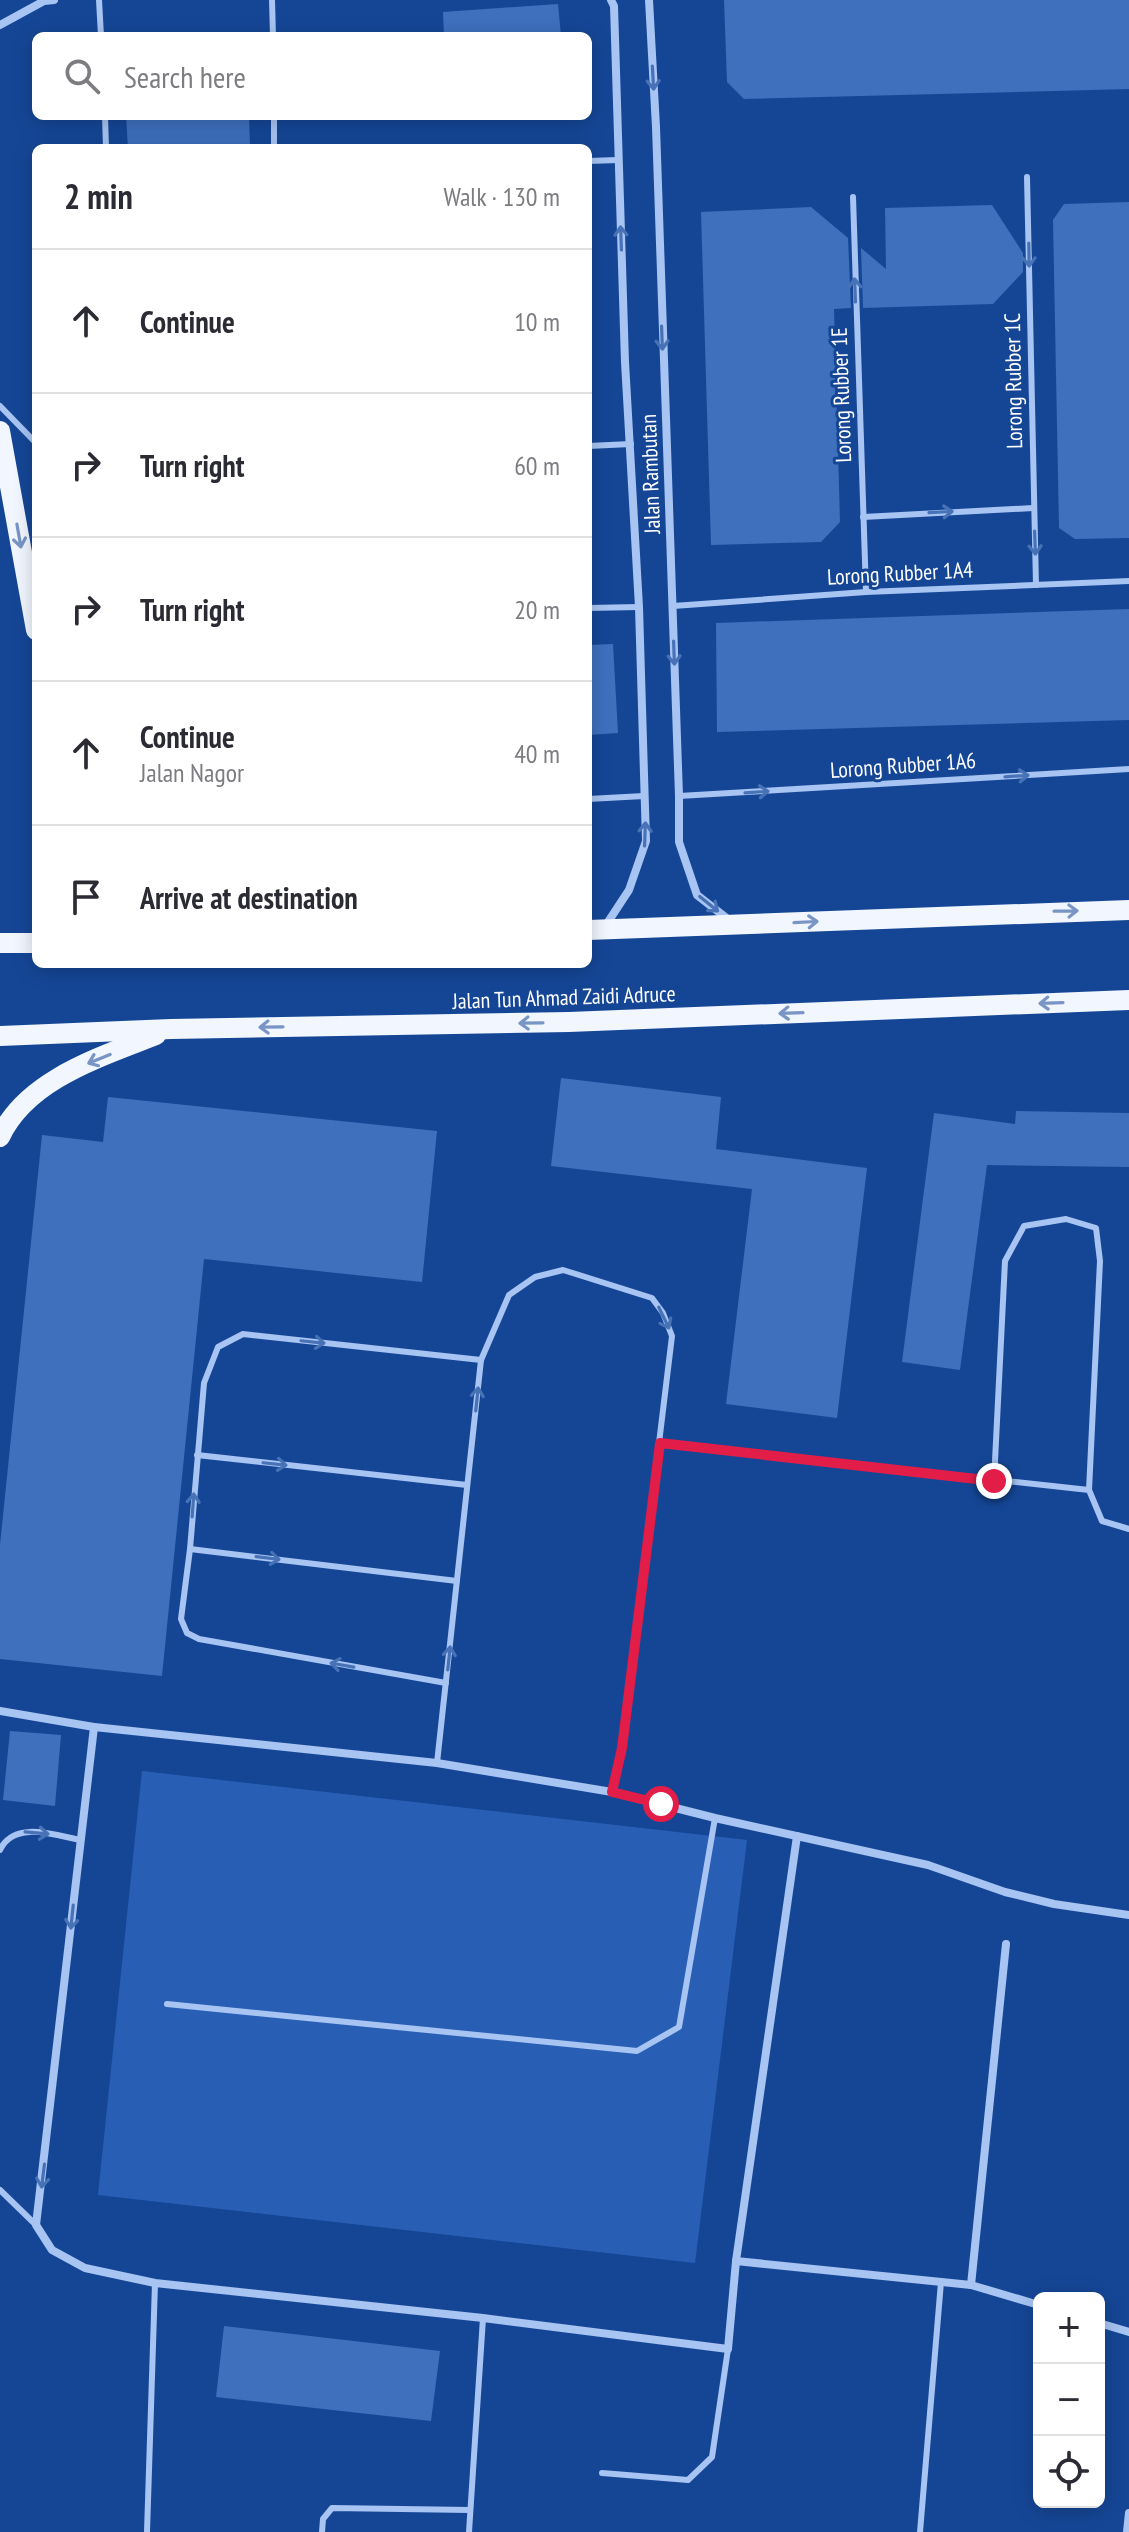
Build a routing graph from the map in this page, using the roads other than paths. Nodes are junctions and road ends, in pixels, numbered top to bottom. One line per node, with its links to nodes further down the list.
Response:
1 (54, 0): 6 (street)
2 (99, 0): 7 (lane)
3 (272, 0): 8 (lane)
4 (611, 0): 13 (street, Jalan Rambutan)
5 (649, 0): 27 (street, Jalan Rambutan, one-way to 27)
6 (0, 25)
7 (101, 32)
8 (273, 32)
9 (105, 120): 11 (lane)
10 (274, 120): 12 (lane)
11 (106, 144)
12 (274, 144)
13 (618, 160): 14 (lane); 20 (street, Jalan Rambutan, one-way to 13)
14 (592, 161)
15 (1027, 177): 22 (lane, Lorong Rubber 1C, one-way to 22)
16 (853, 197): 23 (lane, Lorong Rubber 1E, one-way to 16)
17 (0, 406): 19 (lane)
18 (0, 431): 29 (main road, one-way to 29)
19 (32, 439)
20 (631, 444): 21 (lane); 28 (street, Jalan Rambutan)
21 (592, 446)
22 (1033, 508): 23 (lane, one-way to 22); 25 (lane, Lorong Rubber 1C, one-way to 25)
23 (863, 517): 26 (lane, Lorong Rubber 1E)
24 (1129, 581): 25 (lane, Lorong Rubber 1A4)
25 (1036, 585): 26 (lane, Lorong Rubber 1A4)
26 (866, 592): 27 (lane, Lorong Rubber 1A4)
27 (673, 606): 33 (street, Jalan Rambutan, one-way to 33)
28 (639, 607): 30 (lane); 32 (street, Jalan Rambutan)
29 (32, 608)
30 (592, 608)
31 (1129, 769): 33 (lane, Lorong Rubber 1A6, one-way to 31)
32 (644, 796): 34 (lane); 37 (street, Jalan Rambutan, one-way to 32)
33 (679, 796): 36 (street, Jalan Rambutan, one-way to 36)
34 (592, 799)
35 (1129, 910): 36 (main road, one-way to 35)
36 (735, 925): 37 (main road)
37 (596, 930)
38 (0, 943): 39 (main road)
39 (32, 943)
40 (1129, 1000): 41 (main road, Jalan Tun Ahmad Zaidi Adruce, one-way to 41)
41 (171, 1029): 42 (main road, Jalan Tun Ahmad Zaidi Adruce); 43 (main road, one-way to 43)
42 (0, 1036)
43 (0, 1137)
44 (481, 1360): 45 (lane, one-way to 45); 46 (lane, one-way to 44); 48 (lane, one-way to 44)
45 (660, 1443): 47 (lane); 57 (lane)
46 (197, 1455): 48 (lane, one-way to 48); 51 (lane, one-way to 46)
47 (994, 1481): 49 (lane); 49 (lane)
48 (467, 1485): 52 (lane)
49 (1089, 1490): 50 (lane)
50 (1129, 1529)
51 (190, 1549): 52 (lane, one-way to 52); 53 (lane, one-way to 51)
52 (457, 1581): 53 (lane, one-way to 52)
53 (446, 1683): 56 (lane)
54 (0, 1711): 55 (street)
55 (94, 1727): 56 (street); 60 (street)
56 (437, 1763): 57 (street)
57 (612, 1792): 58 (street)
58 (715, 1818): 59 (street); 64 (lane)
59 (797, 1836): 62 (street); 67 (street)
60 (80, 1840): 61 (lane, one-way to 60); 66 (street, one-way to 66)
61 (0, 1850)
62 (1129, 1915)
63 (1006, 1944): 70 (street)
64 (167, 2004)
65 (0, 2190): 66 (lane)
66 (36, 2225): 69 (street)
67 (736, 2261): 68 (street); 75 (street)
68 (941, 2282): 70 (street); 82 (lane)
69 (155, 2283): 72 (street); 79 (lane)
70 (971, 2285): 71 (street)
71 (1033, 2303)
72 (483, 2318): 75 (street); 77 (lane)
73 (1105, 2325): 74 (street)
74 (1129, 2332)
75 (728, 2349): 76 (lane)
76 (602, 2473)
77 (470, 2510): 80 (lane); 81 (lane)
78 (1129, 2513): 83 (street)
79 (147, 2532)
80 (322, 2532)
81 (469, 2532)
82 (920, 2532)
83 (1127, 2532)

